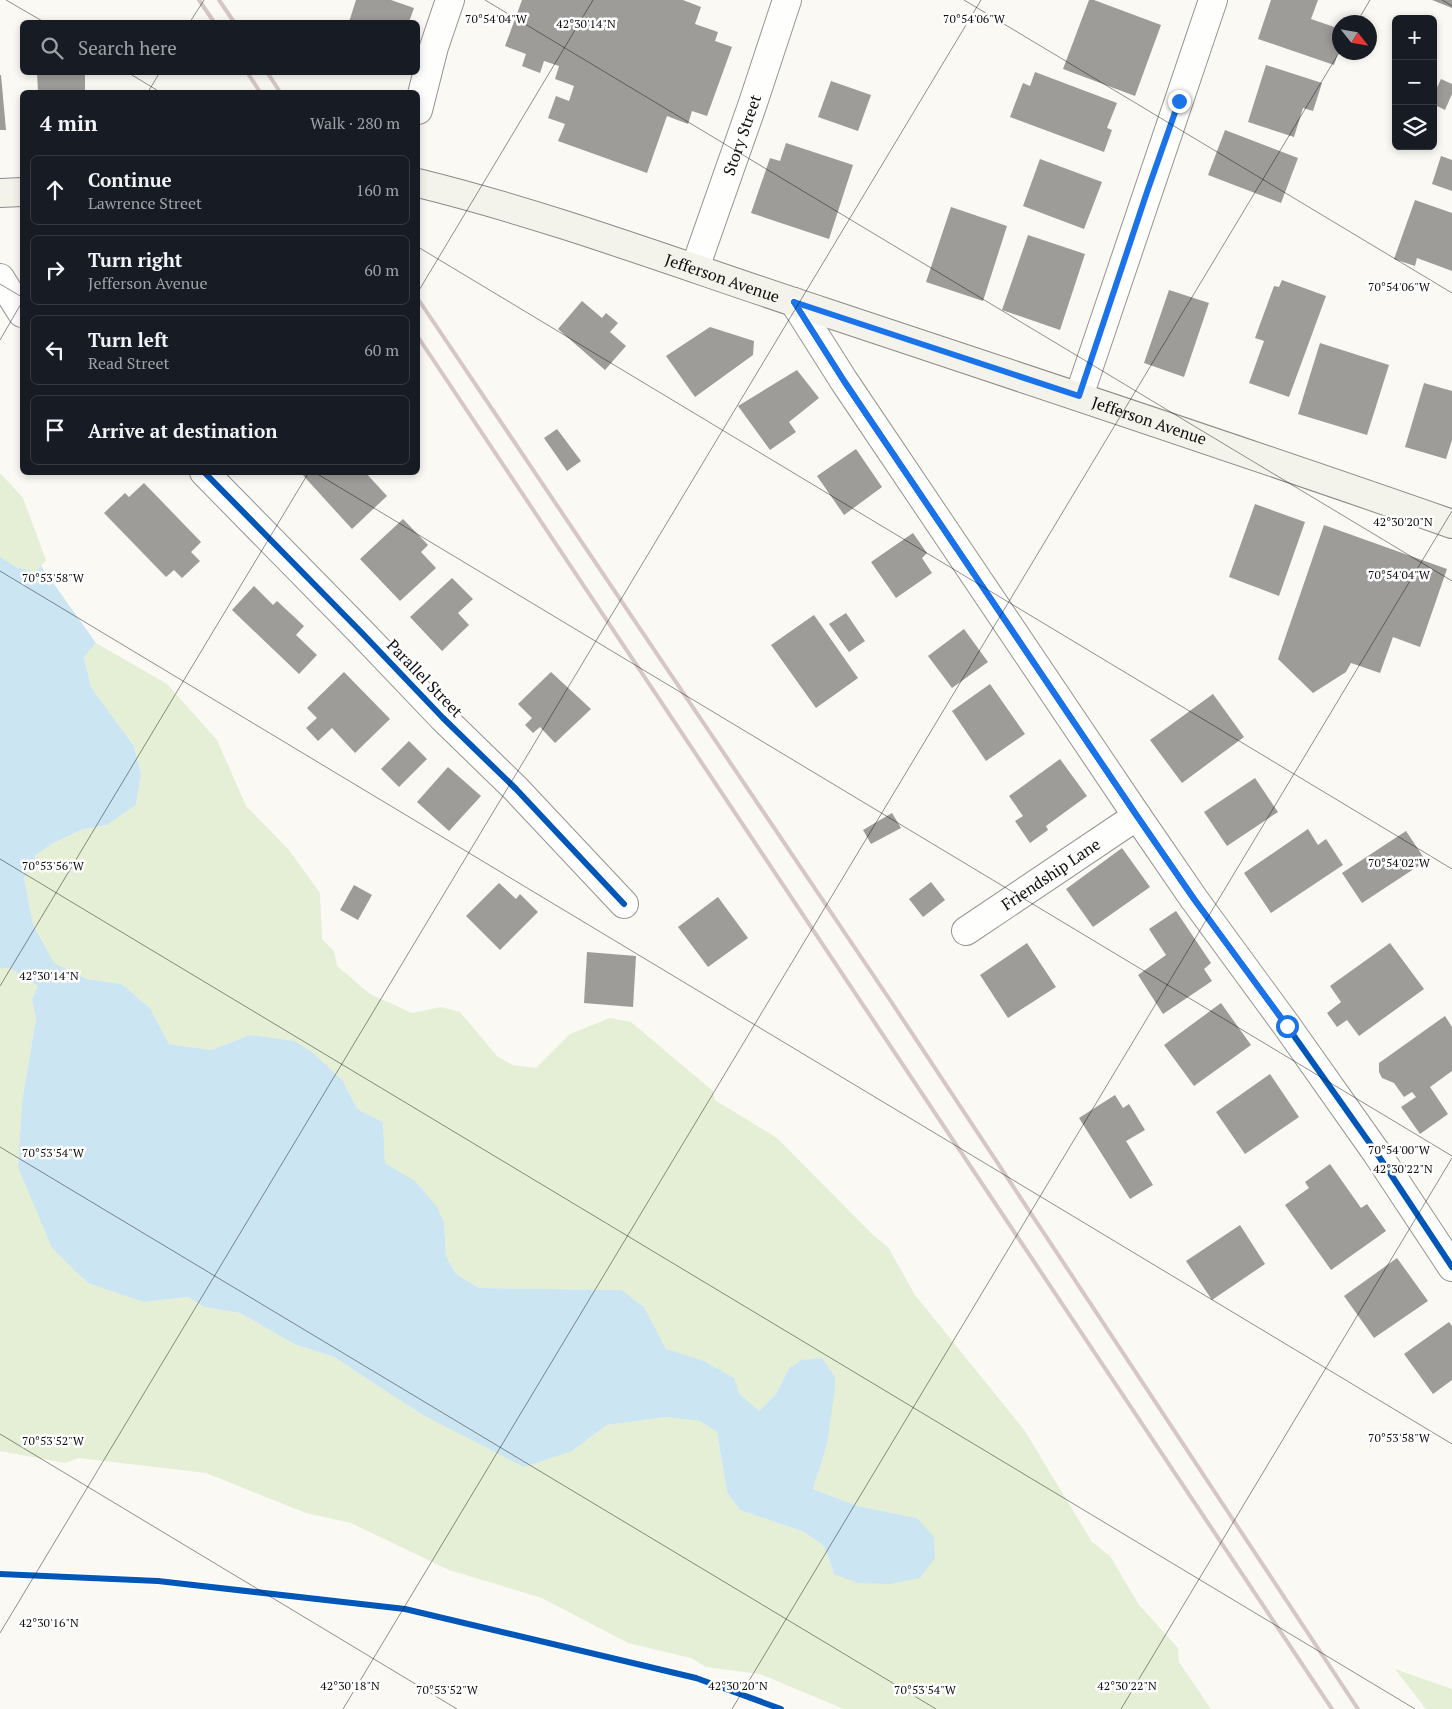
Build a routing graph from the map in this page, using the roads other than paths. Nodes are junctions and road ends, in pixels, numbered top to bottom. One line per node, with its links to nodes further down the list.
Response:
1 (450, 0): 4 (street)
2 (787, 0): 8 (street, Story Street)
3 (1213, 0): 14 (street)
4 (420, 102)
5 (420, 184): 8 (main road, Jefferson Avenue)
6 (20, 192): 7 (main road)
7 (0, 193)
8 (695, 268): 11 (main road, Jefferson Avenue)
9 (0, 278): 12 (street)
10 (0, 302): 13 (street)
11 (794, 302): 14 (main road, Jefferson Avenue); 17 (street)
12 (20, 310)
13 (20, 312)
14 (1079, 396): 16 (main road, Jefferson Avenue)
15 (207, 475): 18 (street, Parallel Street)
16 (1452, 524)
17 (1137, 816): 19 (street, Friendship Lane); 20 (street)
18 (624, 904)
19 (966, 931)
20 (1452, 1267)

